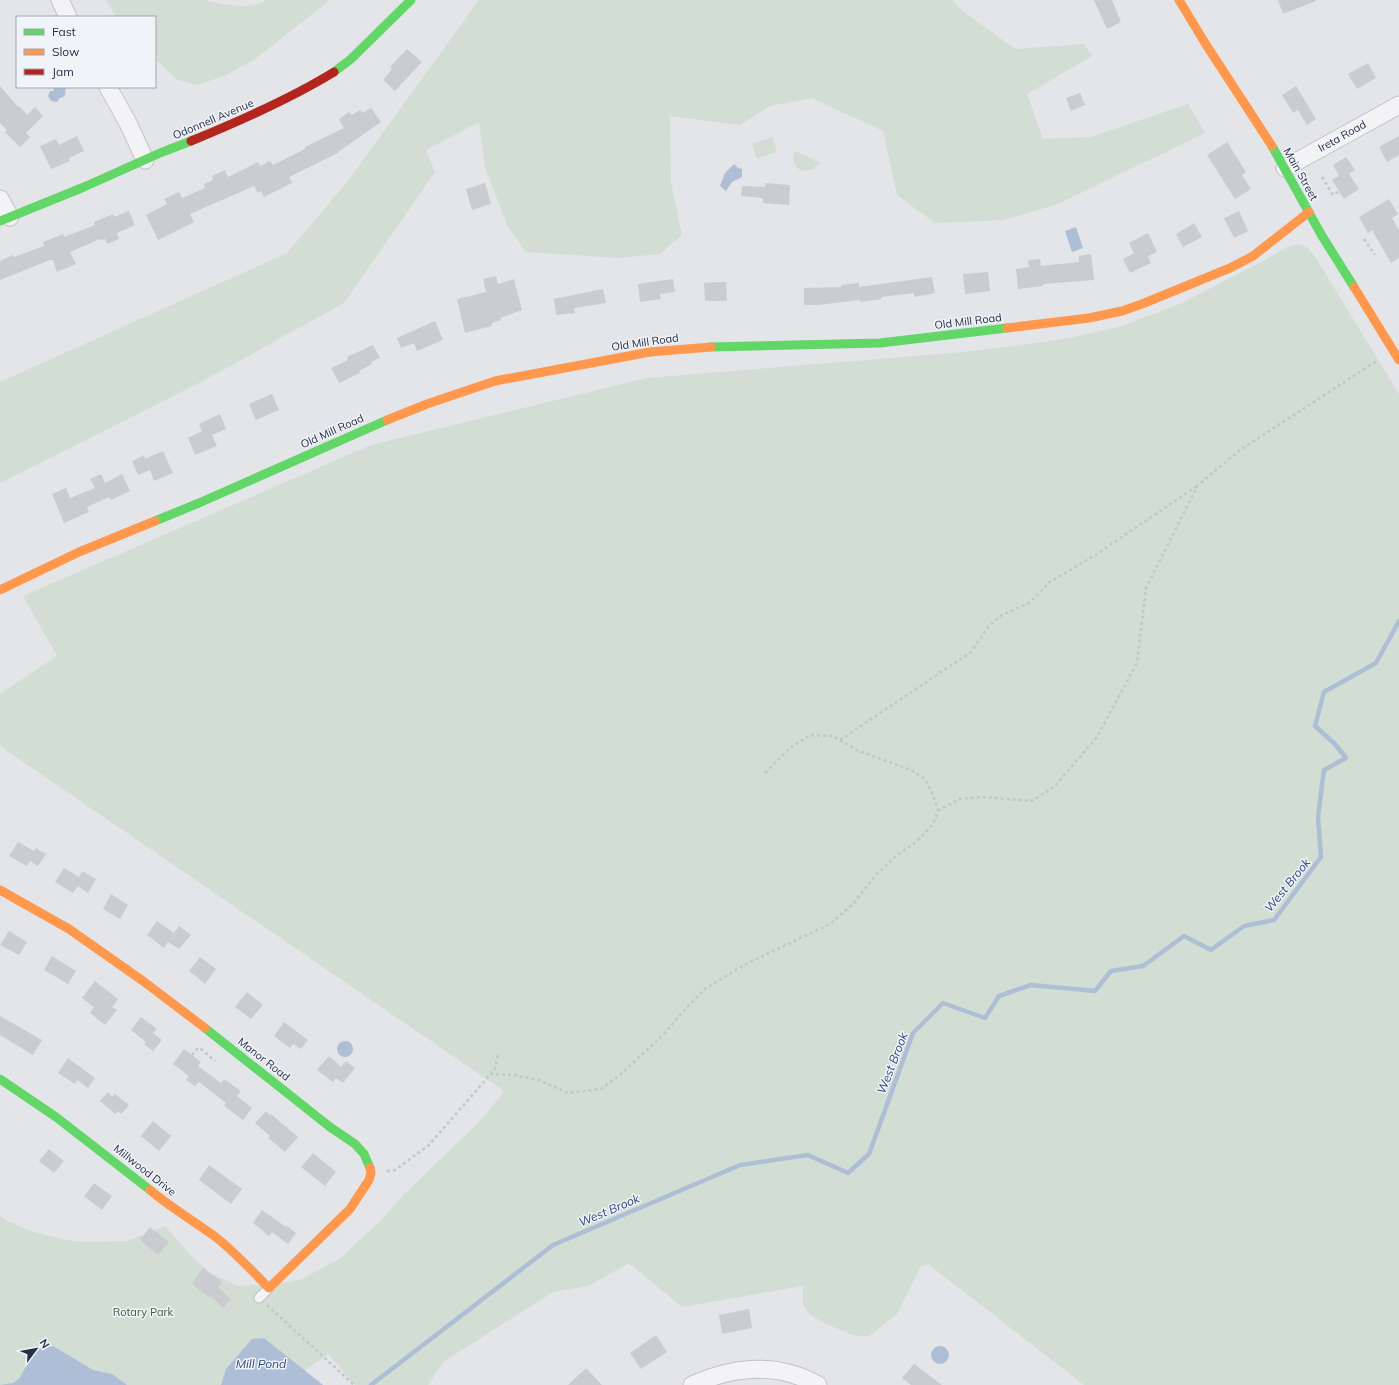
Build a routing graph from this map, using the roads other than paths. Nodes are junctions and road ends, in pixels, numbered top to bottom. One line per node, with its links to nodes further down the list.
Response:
1 (60, 0): 4 (street)
2 (411, 0): 7 (main road, Odonnell Avenue)
3 (1179, 0): 8 (main road, Main Street)
4 (68, 16)
5 (109, 88): 7 (street)
6 (1399, 105): 8 (street, Ireta Road)
7 (145, 160): 11 (main road, Odonnell Avenue)
8 (1285, 168): 10 (main road, Main Street)
9 (0, 199): 11 (street)
10 (1308, 212): 12 (main road, Main Street); 13 (main road, Old Mill Road)
11 (5, 219)
12 (1399, 360)
13 (0, 590)
14 (0, 890): 16 (main road, Manor Road)
15 (0, 1078): 16 (main road, Millwood Drive)
16 (269, 1288): 17 (lane)
17 (259, 1298)
18 (692, 1385): 19 (street)
19 (818, 1385)

